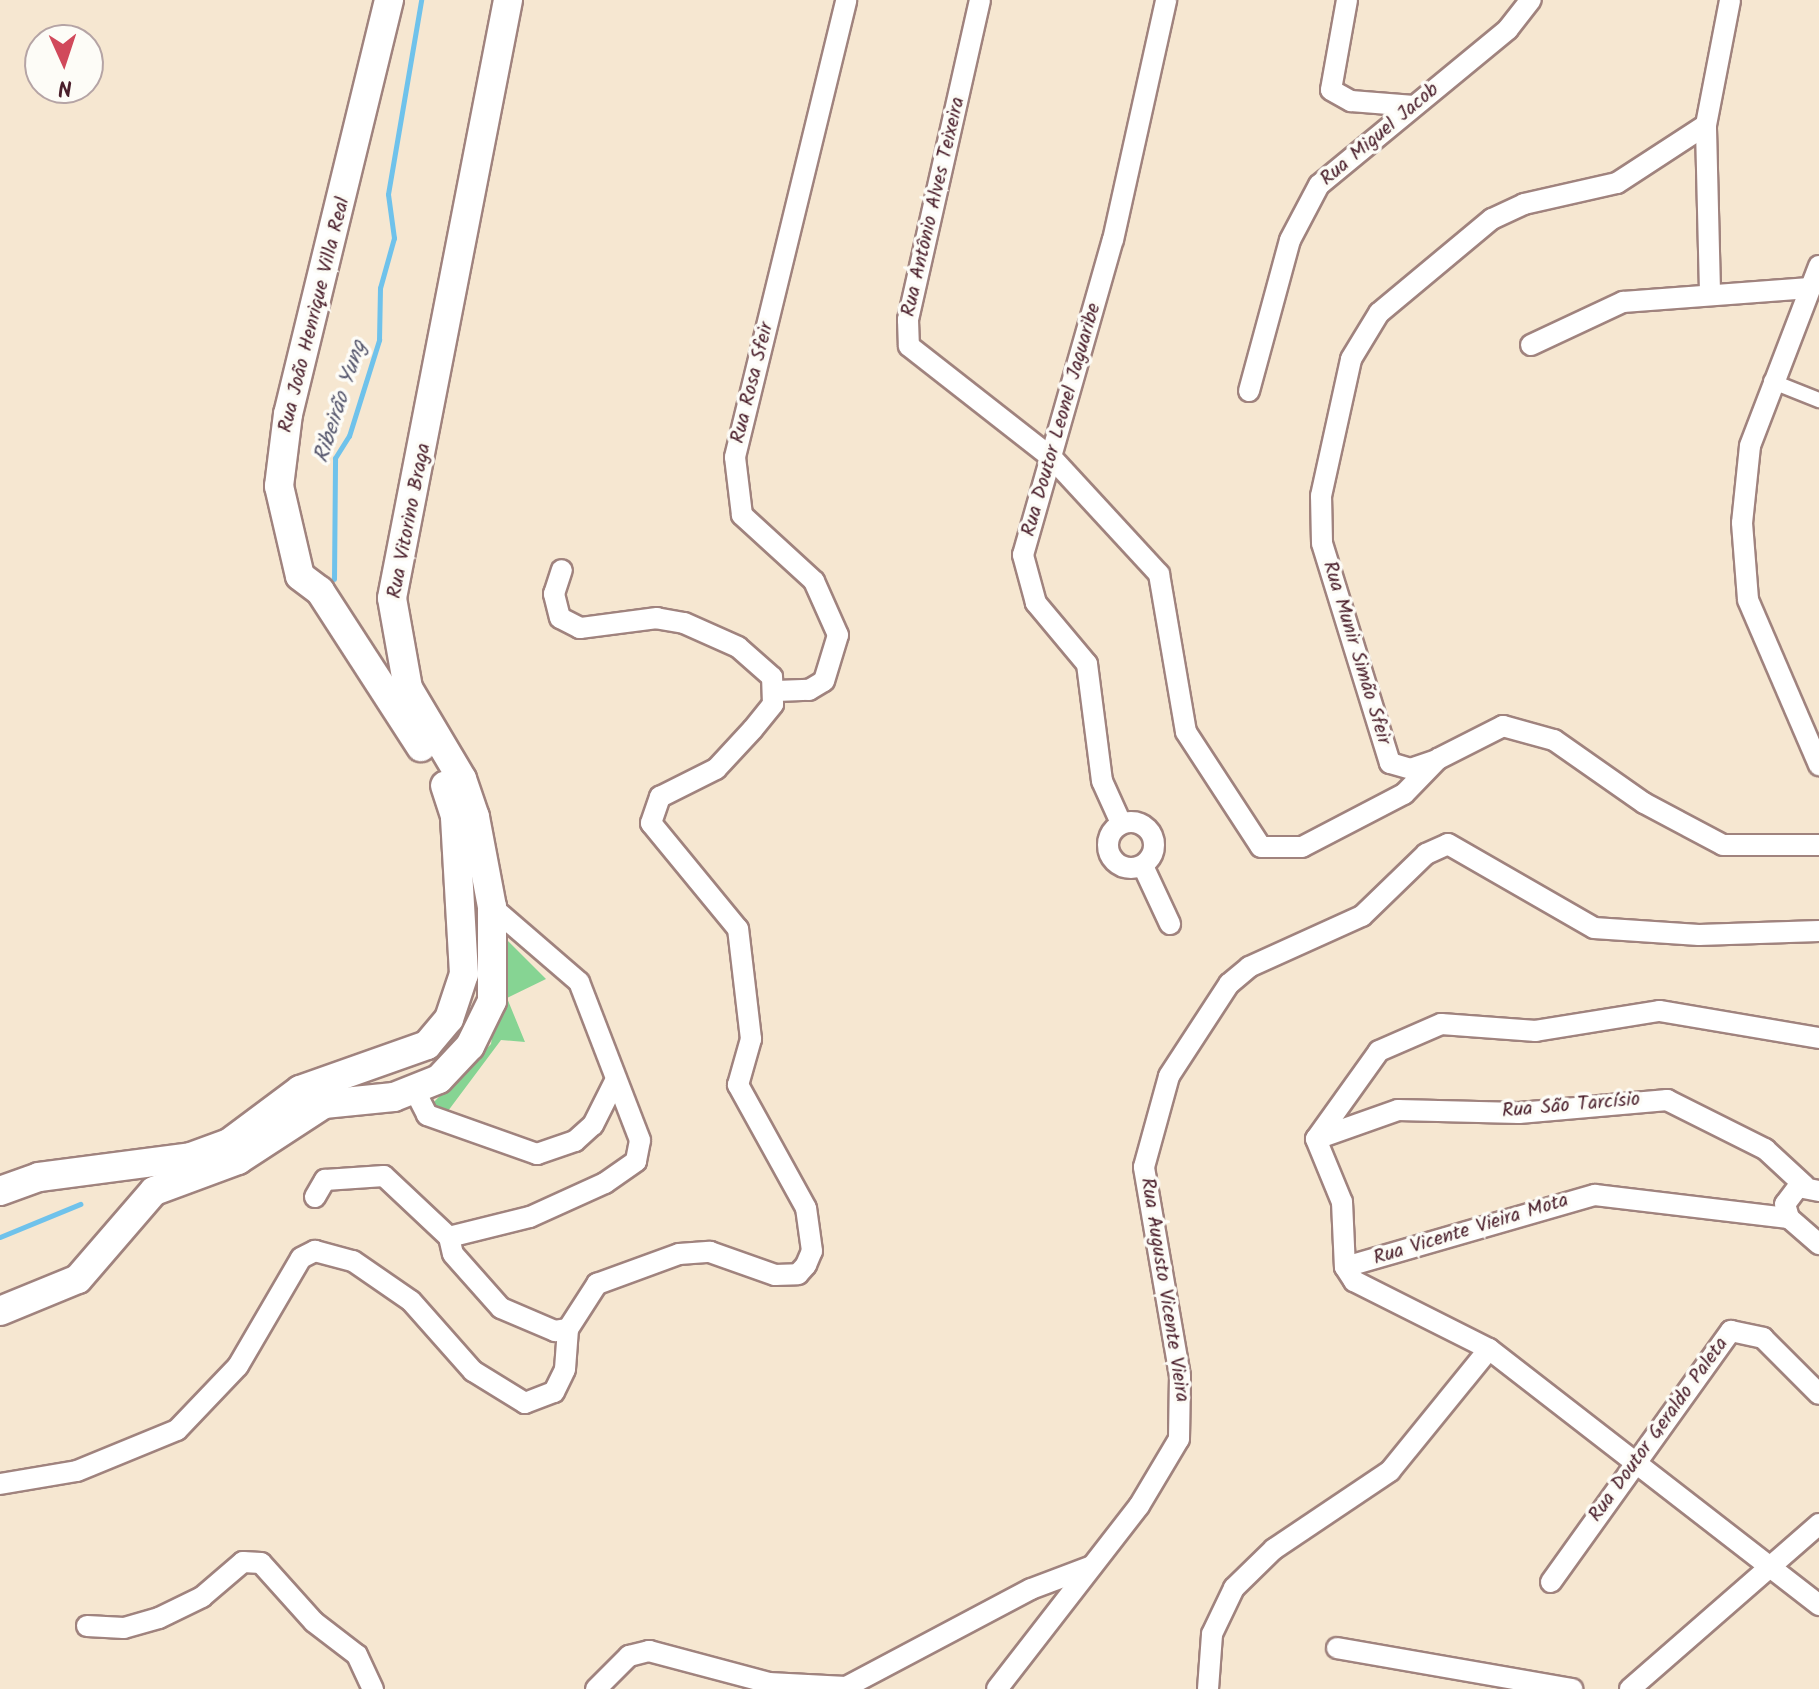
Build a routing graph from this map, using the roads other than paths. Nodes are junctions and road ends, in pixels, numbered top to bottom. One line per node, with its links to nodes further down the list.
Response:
1 (389, 0): 34 (main road, Rua João Henrique Villa Real)
2 (508, 0): 26 (main road, Rua Vitorino Braga)
3 (846, 0): 20 (street, Rua Rosa Sfeir)
4 (980, 0): 18 (street, Rua Antônio Alves Teixeira)
5 (1166, 0): 18 (street, Rua Doutor Leonel Jaguaribe)
6 (1347, 0): 9 (street)
7 (1531, 0): 9 (street, Rua Miguel Jacob)
8 (1730, 0): 10 (street)
9 (1414, 106): 16 (street, Rua Miguel Jacob)
10 (1706, 125): 13 (street); 21 (street, Rua Munir Simão Sfeir)
11 (1819, 266): 12 (street)
12 (1809, 288): 13 (street); 15 (street)
13 (1710, 292): 14 (street)
14 (1531, 345)
15 (1771, 381): 17 (street); 22 (street)
16 (1249, 391)
17 (1819, 400)
18 (1052, 458): 21 (street, Rua Antônio Alves Teixeira); 23 (street, Rua Doutor Leonel Jaguaribe)
19 (562, 570): 20 (street)
20 (776, 691): 42 (street)
21 (1438, 759): 24 (street)
22 (1819, 765)
23 (1121, 823): 25 (street); 25 (street)
24 (1819, 845)
25 (1143, 866): 27 (street)
26 (492, 907): 30 (street); 31 (main road, Rua Vitorino Braga)
27 (1170, 924)
28 (1819, 931): 48 (street, Rua Augusto Vicente Vieira)
29 (1819, 1038): 32 (street)
30 (616, 1079): 31 (street); 38 (street)
31 (415, 1091): 41 (main road)
32 (1316, 1139): 33 (street, Rua São Tarcísio); 40 (street)
33 (1812, 1188): 37 (street)
34 (0, 1191)
35 (315, 1197): 38 (street)
36 (1819, 1221): 37 (street)
37 (1794, 1222): 39 (street); 40 (street, Rua Vicente Vieira Mota)
38 (449, 1237): 42 (street)
39 (1819, 1244)
40 (1345, 1267): 43 (street)
41 (0, 1311)
42 (568, 1329): 46 (street)
43 (1489, 1349): 45 (street); 59 (street)
44 (1819, 1394): 45 (street, Rua Doutor Geraldo Paleta)
45 (1632, 1465): 49 (street); 50 (street, Rua Doutor Geraldo Paleta)
46 (0, 1484)
47 (1819, 1524): 49 (street)
48 (1092, 1566): 54 (street); 58 (street, Rua Augusto Vicente Vieira)
49 (1772, 1568): 51 (street); 61 (street)
50 (1551, 1582)
51 (1819, 1605)
52 (87, 1626): 56 (street)
53 (1337, 1648): 55 (street)
54 (769, 1686): 57 (street)
55 (1539, 1686): 60 (street)
56 (373, 1689)
57 (596, 1689)
58 (997, 1689)
59 (1208, 1689)
60 (1572, 1689)
61 (1630, 1689)

